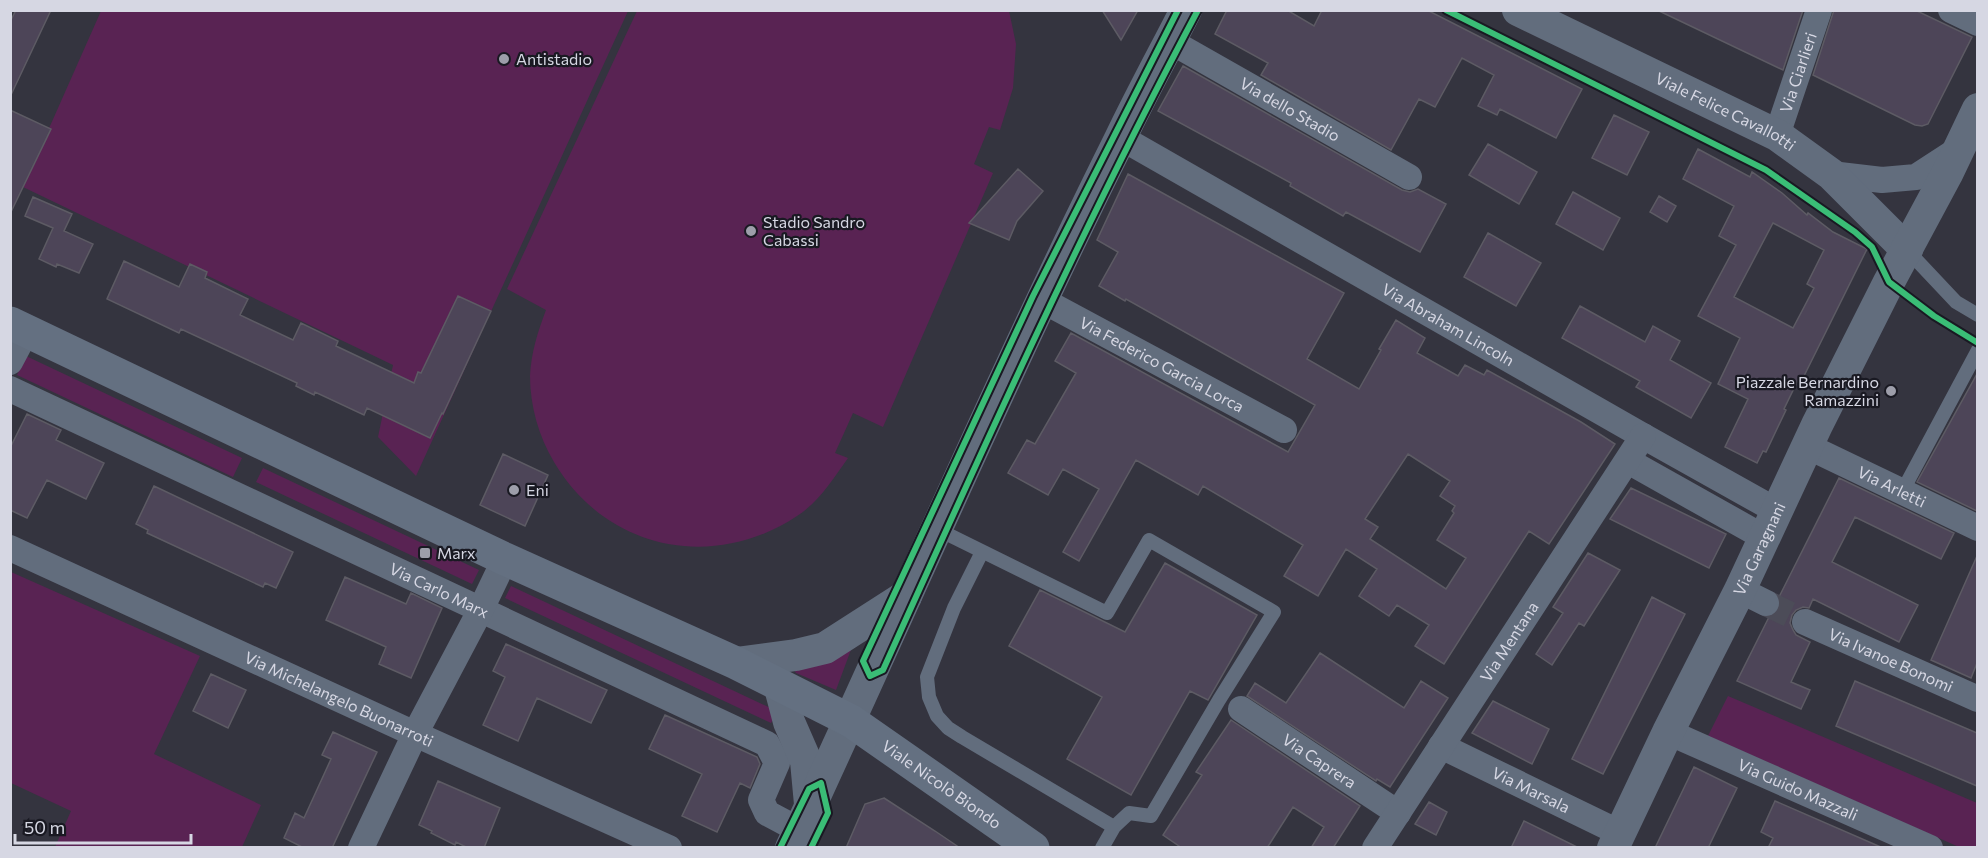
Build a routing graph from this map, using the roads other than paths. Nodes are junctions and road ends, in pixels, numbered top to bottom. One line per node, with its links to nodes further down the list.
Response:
1 (1186, 10): 6 (street)
2 (1518, 10): 8 (street, Viale Felice Cavallotti)
3 (1819, 10): 8 (street, Via Ciarlieri)
4 (1951, 10): 5 (street)
5 (1977, 23)
6 (1170, 41): 9 (street); 12 (street, Via dello Stadio)
7 (1977, 109): 10 (street, Via Garagnani)
8 (1777, 135): 11 (street, Viale Felice Cavallotti)
9 (1120, 137): 14 (street); 21 (street, Via Abraham Lincoln)
10 (1956, 151): 11 (street); 13 (street, Via Garagnani)
11 (1831, 174): 13 (street, Viale Felice Cavallotti)
12 (1409, 177)
13 (1906, 250): 15 (lane); 22 (street, Via Garagnani)
14 (1042, 300): 20 (street, Via Federico Garcia Lorca); 27 (street)
15 (1977, 315)
16 (19, 327): 18 (street); 31 (main road)
17 (1977, 350): 24 (lane)
18 (10, 363)
19 (10, 389): 33 (street, Via Carlo Marx)
20 (1284, 430)
21 (1643, 436): 23 (street, Via Mentana); 25 (street, Via Abraham Lincoln)
22 (1807, 446): 24 (street, Via Arletti); 25 (street, Via Garagnani)
23 (1628, 461): 28 (street); 42 (street, Via Mentana)
24 (1902, 492): 26 (street, Via Arletti)
25 (1777, 511): 28 (street, Via Garagnani)
26 (1977, 528)
27 (937, 529): 30 (lane); 32 (street)
28 (1765, 538): 40 (street, Via Garagnani)
29 (10, 548): 41 (street, Via Michelangelo Buonarroti)
30 (982, 552): 44 (lane); 44 (lane)
31 (505, 559): 33 (street); 35 (main road)
32 (906, 596): 35 (street); 39 (street)
33 (481, 609): 41 (street); 45 (street, Via Carlo Marx)
34 (1805, 622): 37 (street, Via Ivanoe Bonomi)
35 (736, 663): 36 (main road)
36 (779, 684): 39 (main road); 45 (street)
37 (1977, 699)
38 (1241, 709): 43 (street, Via Caprera)
39 (851, 721): 45 (street); 49 (main road, Viale Nicolò Biondo)
40 (1668, 732): 46 (street, Via Garagnani); 52 (street, Via Guido Mazzali)
41 (415, 734): 47 (street); 48 (street, Via Michelangelo Buonarroti)
42 (1441, 746): 43 (street, Via Mentana); 46 (street, Via Marsala)
43 (1398, 813): 51 (street, Via Mentana)
44 (1114, 827): 50 (lane)
45 (800, 828)
46 (1617, 840)
47 (361, 848)
48 (669, 848)
49 (1033, 848)
50 (1102, 848)
51 (1375, 848)
52 (1930, 848)

